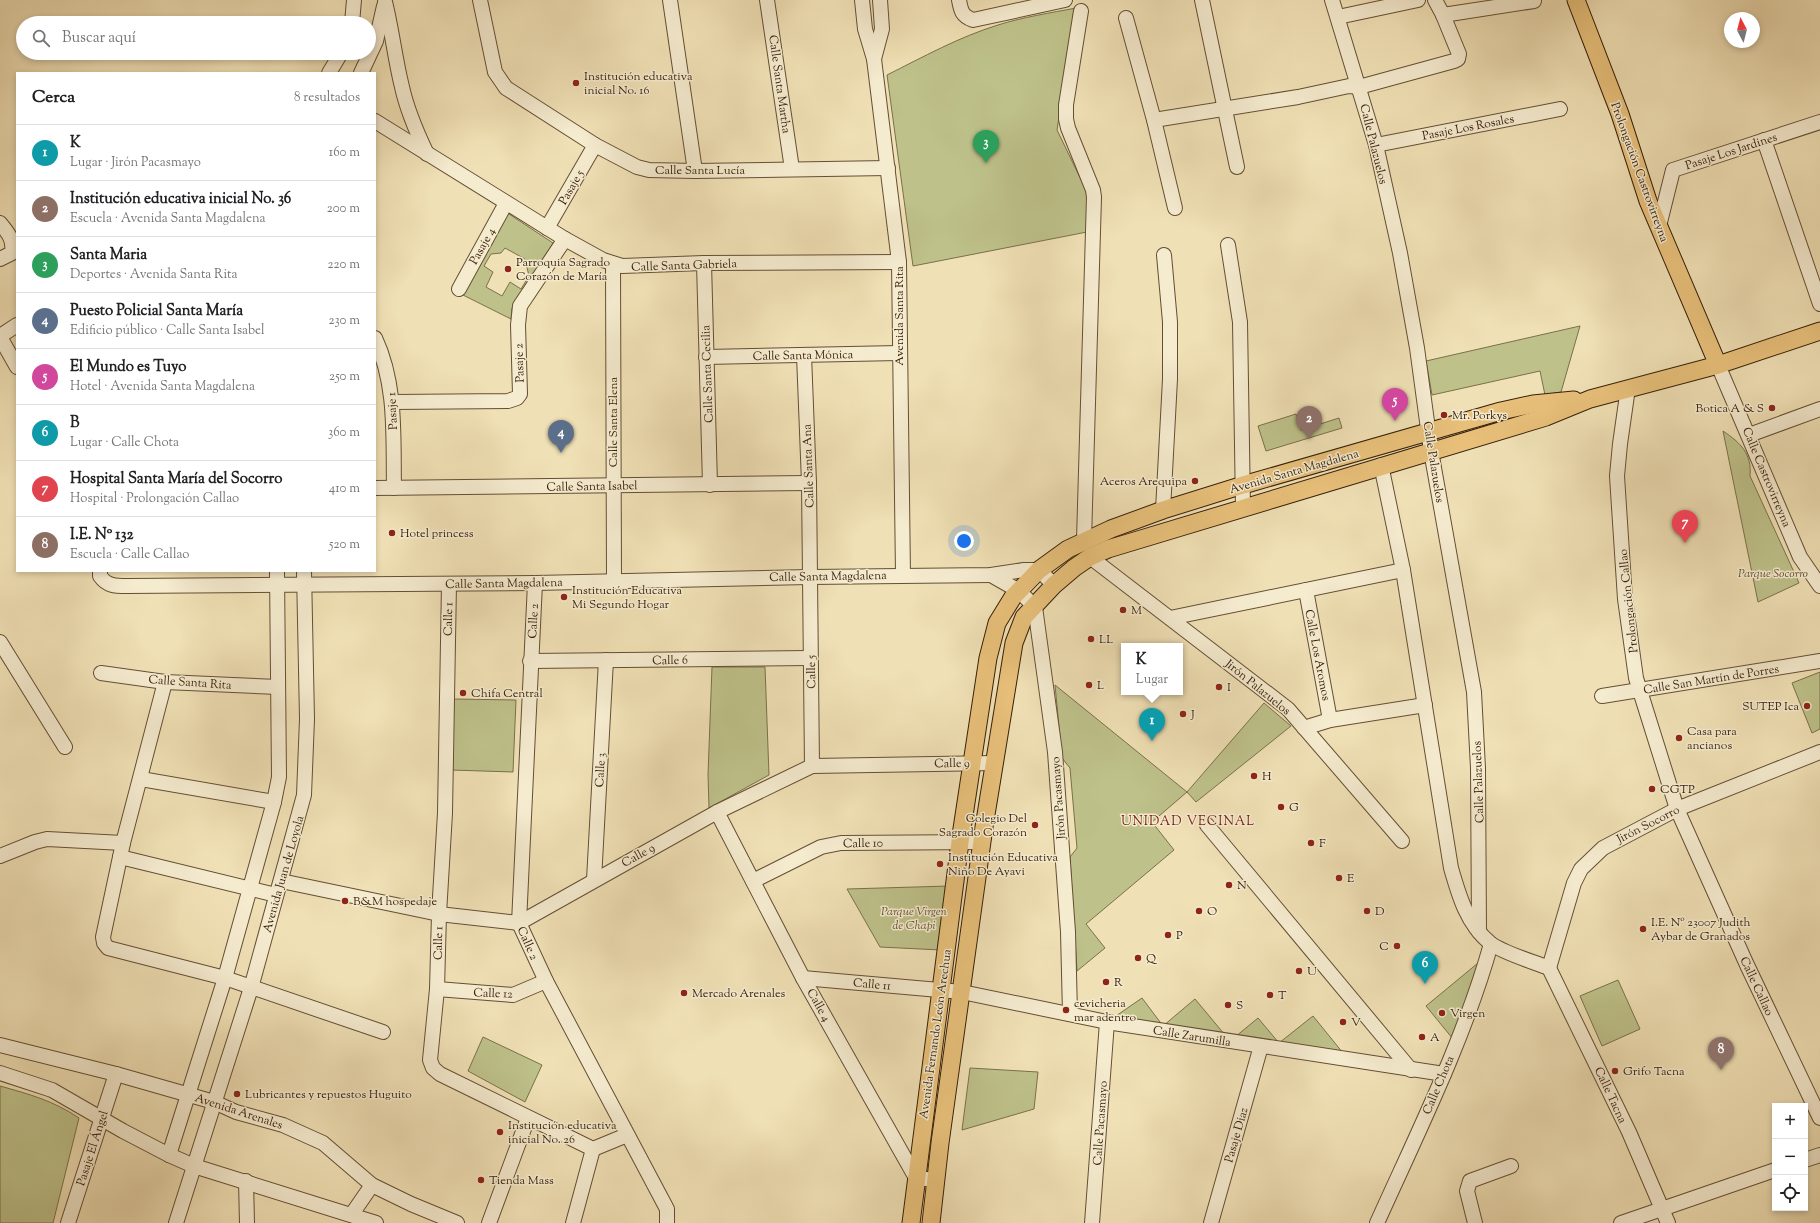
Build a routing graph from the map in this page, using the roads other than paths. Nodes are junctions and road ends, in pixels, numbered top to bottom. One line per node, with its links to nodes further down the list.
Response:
1 (354, 0): 18 (street)
2 (480, 0): 34 (street, Calle Santa Lucía)
3 (670, 0): 40 (street)
4 (767, 0): 39 (street, Calle Santa Martha)
5 (862, 0): 22 (street, Avenida Santa Rita)
6 (880, 0): 22 (street, Avenida Santa Rita)
7 (959, 0): 8 (street)
8 (1065, 0)
9 (1202, 0): 28 (street)
10 (1332, 0): 19 (street, Calle Palazuelos)
11 (1418, 0): 19 (street)
12 (1435, 0): 17 (street)
13 (1576, 0): 44 (main road, Prolongación Castrovirreyna)
14 (384, 1): 21 (street); 36 (street)
15 (1534, 1): 17 (street)
16 (1081, 11): 80 (street)
17 (1443, 15): 27 (street)
18 (353, 16)
19 (1338, 17): 27 (street, Calle Palazuelos)
20 (1126, 18): 30 (street)
21 (376, 41)
22 (874, 59): 38 (street, Avenida Santa Rita)
23 (337, 60): 25 (street)
24 (367, 60): 26 (street)
25 (330, 72)
26 (361, 72)
27 (1359, 87): 28 (street); 35 (street, Calle Palazuelos)
28 (1225, 108): 30 (street); 37 (street)
29 (1560, 110): 35 (street, Pasaje Los Rosales)
30 (1154, 120): 42 (street)
31 (376, 122): 36 (street, Calle Santa Gabriela)
32 (1820, 122): 33 (street, Pasaje Los Jardines)
33 (1764, 140): 44 (street, Pasaje Los Jardines); 54 (street)
34 (595, 145): 40 (street, Calle Santa Lucía); 45 (street, Pasaje 5)
35 (1376, 145): 68 (street, Calle Palazuelos)
36 (427, 155): 41 (street, Calle Santa Gabriela)
37 (1238, 167)
38 (888, 168): 39 (street, Calle Santa Lucía); 50 (street, Avenida Santa Rita)
39 (792, 169): 40 (street, Calle Santa Lucía)
40 (694, 171)
41 (506, 203): 45 (street, Calle Santa Gabriela); 53 (street, Pasaje 4)
42 (1175, 208)
43 (0, 223): 49 (street)
44 (1659, 226): 63 (main road, Prolongación Castrovirreyna)
45 (547, 228): 46 (street, Calle Santa Gabriela)
46 (565, 239): 52 (street, Calle Santa Gabriela); 66 (street, Pasaje 2)
47 (1228, 245): 74 (street)
48 (1164, 255): 79 (street)
49 (0, 259)
50 (899, 262): 51 (street, Calle Santa Gabriela); 59 (street, Avenida Santa Rita)
51 (704, 263): 52 (street, Calle Santa Gabriela); 61 (street, Calle Santa Cecilia)
52 (613, 264): 75 (street, Calle Santa Elena)
53 (459, 289)
54 (1820, 304)
55 (16, 326): 57 (street)
56 (1820, 331): 63 (main road, Avenida Santa Magdalena)
57 (0, 336): 62 (street)
58 (376, 340): 66 (street, Pasaje 1)
59 (899, 353): 60 (street, Calle Santa Mónica); 85 (street, Avenida Santa Rita)
60 (804, 355): 61 (street, Calle Santa Mónica); 72 (street, Calle Santa Ana)
61 (706, 357): 73 (street, Calle Santa Cecilia)
62 (16, 365)
63 (1718, 365): 64 (main road, Avenida Santa Magdalena); 69 (street, Calle Castrovirreyna)
64 (1628, 388): 65 (main road, Avenida Santa Magdalena); 107 (street, Prolongación Callao)
65 (1590, 399): 68 (main road, Avenida Santa Magdalena); 70 (main road, Avenida Santa Magdalena)
66 (392, 402): 77 (street, Pasaje 1)
67 (1820, 409): 69 (street)
68 (1430, 432): 70 (street, Calle Palazuelos); 74 (main road, Avenida Santa Magdalena)
69 (1749, 435): 94 (street, Calle Castrovirreyna)
70 (1431, 451): 71 (main road, Avenida Santa Magdalena); 134 (street, Calle Palazuelos)
71 (1381, 465): 78 (main road, Avenida Santa Magdalena); 83 (street)
72 (809, 483): 73 (street, Calle Santa Isabel); 87 (street, Calle Santa Ana)
73 (710, 485): 75 (street, Calle Santa Isabel)
74 (1243, 485): 78 (street); 79 (main road, Avenida Santa Magdalena)
75 (613, 486): 77 (street, Calle Santa Isabel); 90 (street, Calle Santa Elena)
76 (376, 488): 77 (street, Calle Santa Isabel)
77 (394, 488)
78 (1243, 507): 81 (main road, Avenida Santa Magdalena)
79 (1163, 510): 80 (main road, Avenida Santa Magdalena)
80 (1084, 540): 82 (main road, Avenida Santa Magdalena)
81 (1090, 557): 93 (main road, Avenida Santa Magdalena); 98 (street, Jirón Palazuelos)
82 (1039, 570): 86 (street, Calle Santa Magdalena); 93 (street); 96 (main road, Avenida Santa Magdalena)
83 (1403, 570): 95 (street); 109 (street)
84 (100, 572): 88 (street, Calle Santa Magdalena)
85 (903, 575): 86 (street, Calle Santa Magdalena); 87 (street, Calle Santa Magdalena)
86 (990, 575): 96 (street)
87 (810, 577): 90 (street, Calle Santa Magdalena); 100 (street, Calle 5)
88 (277, 578): 89 (street, Calle Santa Magdalena); 106 (street)
89 (304, 578): 92 (street, Calle Santa Magdalena); 128 (street, Avenida Juan de Loyola)
90 (614, 581): 91 (street, Calle Santa Magdalena)
91 (535, 583): 92 (street, Calle Santa Magdalena); 102 (street, Calle 2)
92 (449, 584): 132 (street, Calle 1)
93 (1054, 585): 97 (main road, Avenida Santa Magdalena)
94 (1820, 586)
95 (1306, 590): 98 (street); 110 (street, Calle Los Aromos)
96 (1019, 591): 97 (street); 115 (main road, Avenida Fernando León Arechua)
97 (1035, 607): 114 (main road, Avenida Fernando León Arechua); 144 (street, Jirón Pacasmayo)
98 (1170, 618): 111 (street, Jirón Palazuelos)
99 (0, 642): 112 (street)
100 (810, 658): 101 (street, Calle 6); 116 (street, Calle 5)
101 (606, 660): 102 (street, Calle 6); 127 (street, Calle 3)
102 (530, 661): 133 (street, Calle 2)
103 (1820, 661): 107 (street, Calle San Martín de Porres)
104 (101, 673): 105 (street, Calle Santa Rita)
105 (165, 682): 106 (street, Calle Santa Rita); 117 (street)
106 (278, 687): 118 (street)
107 (1641, 691): 108 (street, Calle San Martín de Porres); 119 (street, Prolongación Callao)
108 (1602, 696)
109 (1425, 705): 110 (street); 134 (street)
110 (1330, 720): 111 (street)
111 (1304, 728): 122 (street, Jirón Palazuelos)
112 (65, 747)
113 (1820, 752): 119 (street, Jirón Socorro)
114 (995, 762): 115 (street, Calle 9); 124 (main road, Avenida Fernando León Arechua)
115 (971, 763): 116 (street, Calle 9); 123 (main road, Avenida Fernando León Arechua)
116 (812, 766): 120 (street, Calle 9)
117 (141, 779): 118 (street); 125 (street)
118 (274, 802): 130 (street)
119 (1677, 809): 136 (street, Jirón Socorro); 157 (street, Calle Callao)
120 (717, 812): 127 (street, Calle 9); 129 (street, Calle 4)
121 (1206, 825): 149 (street)
122 (1402, 841)
123 (960, 842): 124 (street, Calle 10); 129 (street, Calle 10); 142 (main road, Avenida Fernando León Arechua)
124 (982, 842): 143 (main road, Avenida Fernando León Arechua)
125 (122, 850): 126 (street); 130 (street); 137 (street)
126 (0, 856)
127 (594, 880): 133 (street, Calle 9)
128 (281, 881): 131 (street, Avenida Juan de Loyola); 132 (street)
129 (753, 881): 138 (street, Calle 4)
130 (250, 889): 131 (street); 137 (street)
131 (276, 895): 140 (street, Avenida Juan de Loyola)
132 (439, 914): 133 (street); 141 (street, Calle 1)
133 (519, 923): 139 (street, Calle 2)
134 (1479, 932): 135 (street)
135 (1491, 944): 136 (street); 152 (street, Calle Chota)
136 (1549, 968): 170 (street, Calle Tacna)
137 (225, 978): 140 (street); 153 (street)
138 (803, 978): 142 (street, Calle 11); 166 (street, Calle 4)
139 (546, 982): 141 (street, Calle 12); 158 (street, Calle 2)
140 (251, 988): 146 (street); 154 (street, Avenida Juan de Loyola)
141 (437, 989): 156 (street, Calle 1)
142 (941, 990): 143 (street, Calle Zarumilla); 166 (main road, Avenida Fernando León Arechua)
143 (962, 992): 144 (street, Calle Zarumilla); 167 (main road, Avenida Fernando León Arechua)
144 (1070, 1014): 145 (street, Calle Zarumilla)
145 (1107, 1022): 148 (street, Calle Zarumilla); 182 (street, Calle Pacasmayo)
146 (383, 1032)
147 (0, 1045): 151 (street, Avenida Arenales)
148 (1261, 1046): 149 (street, Calle Zarumilla); 183 (street, Pasaje Diaz)
149 (1411, 1070): 152 (street, Calle Zarumilla)
150 (0, 1073): 155 (street)
151 (116, 1074): 153 (street, Avenida Arenales); 155 (street, Pasaje El Ángel)
152 (1444, 1074): 184 (street, Calle Chota)
153 (188, 1095): 154 (street, Avenida Arenales); 160 (street)
154 (214, 1102): 163 (street, Avenida Juan de Loyola); 169 (street, Avenida Arenales)
155 (102, 1117): 160 (street); 172 (street, Pasaje El Ángel)
156 (528, 1118): 159 (street, Calle 1); 177 (street)
157 (1820, 1118)
158 (623, 1136): 159 (street); 179 (street, Calle 2)
159 (593, 1149): 178 (street)
160 (169, 1155): 163 (street)
161 (1820, 1155): 162 (street)
162 (1808, 1159)
163 (194, 1166): 168 (street); 173 (street, Avenida Juan de Loyola)
164 (1511, 1166): 185 (street)
165 (1772, 1171): 170 (street)
166 (916, 1178): 167 (street); 180 (main road, Avenida Fernando León Arechua)
167 (936, 1180): 181 (main road, Avenida Fernando León Arechua)
168 (246, 1181): 171 (street); 174 (street)
169 (372, 1185): 171 (street); 176 (street, Avenida Arenales)
170 (1663, 1210): 186 (street); 187 (street, Calle Tacna)
171 (352, 1214): 175 (street)
172 (68, 1223)
173 (176, 1223)
174 (247, 1223)
175 (376, 1223)
176 (457, 1223)
177 (489, 1223)
178 (573, 1223)
179 (667, 1223)
180 (911, 1223)
181 (931, 1223)
182 (1092, 1223)
183 (1210, 1223)
184 (1377, 1223)
185 (1475, 1223)
186 (1621, 1223)
187 (1668, 1223)

